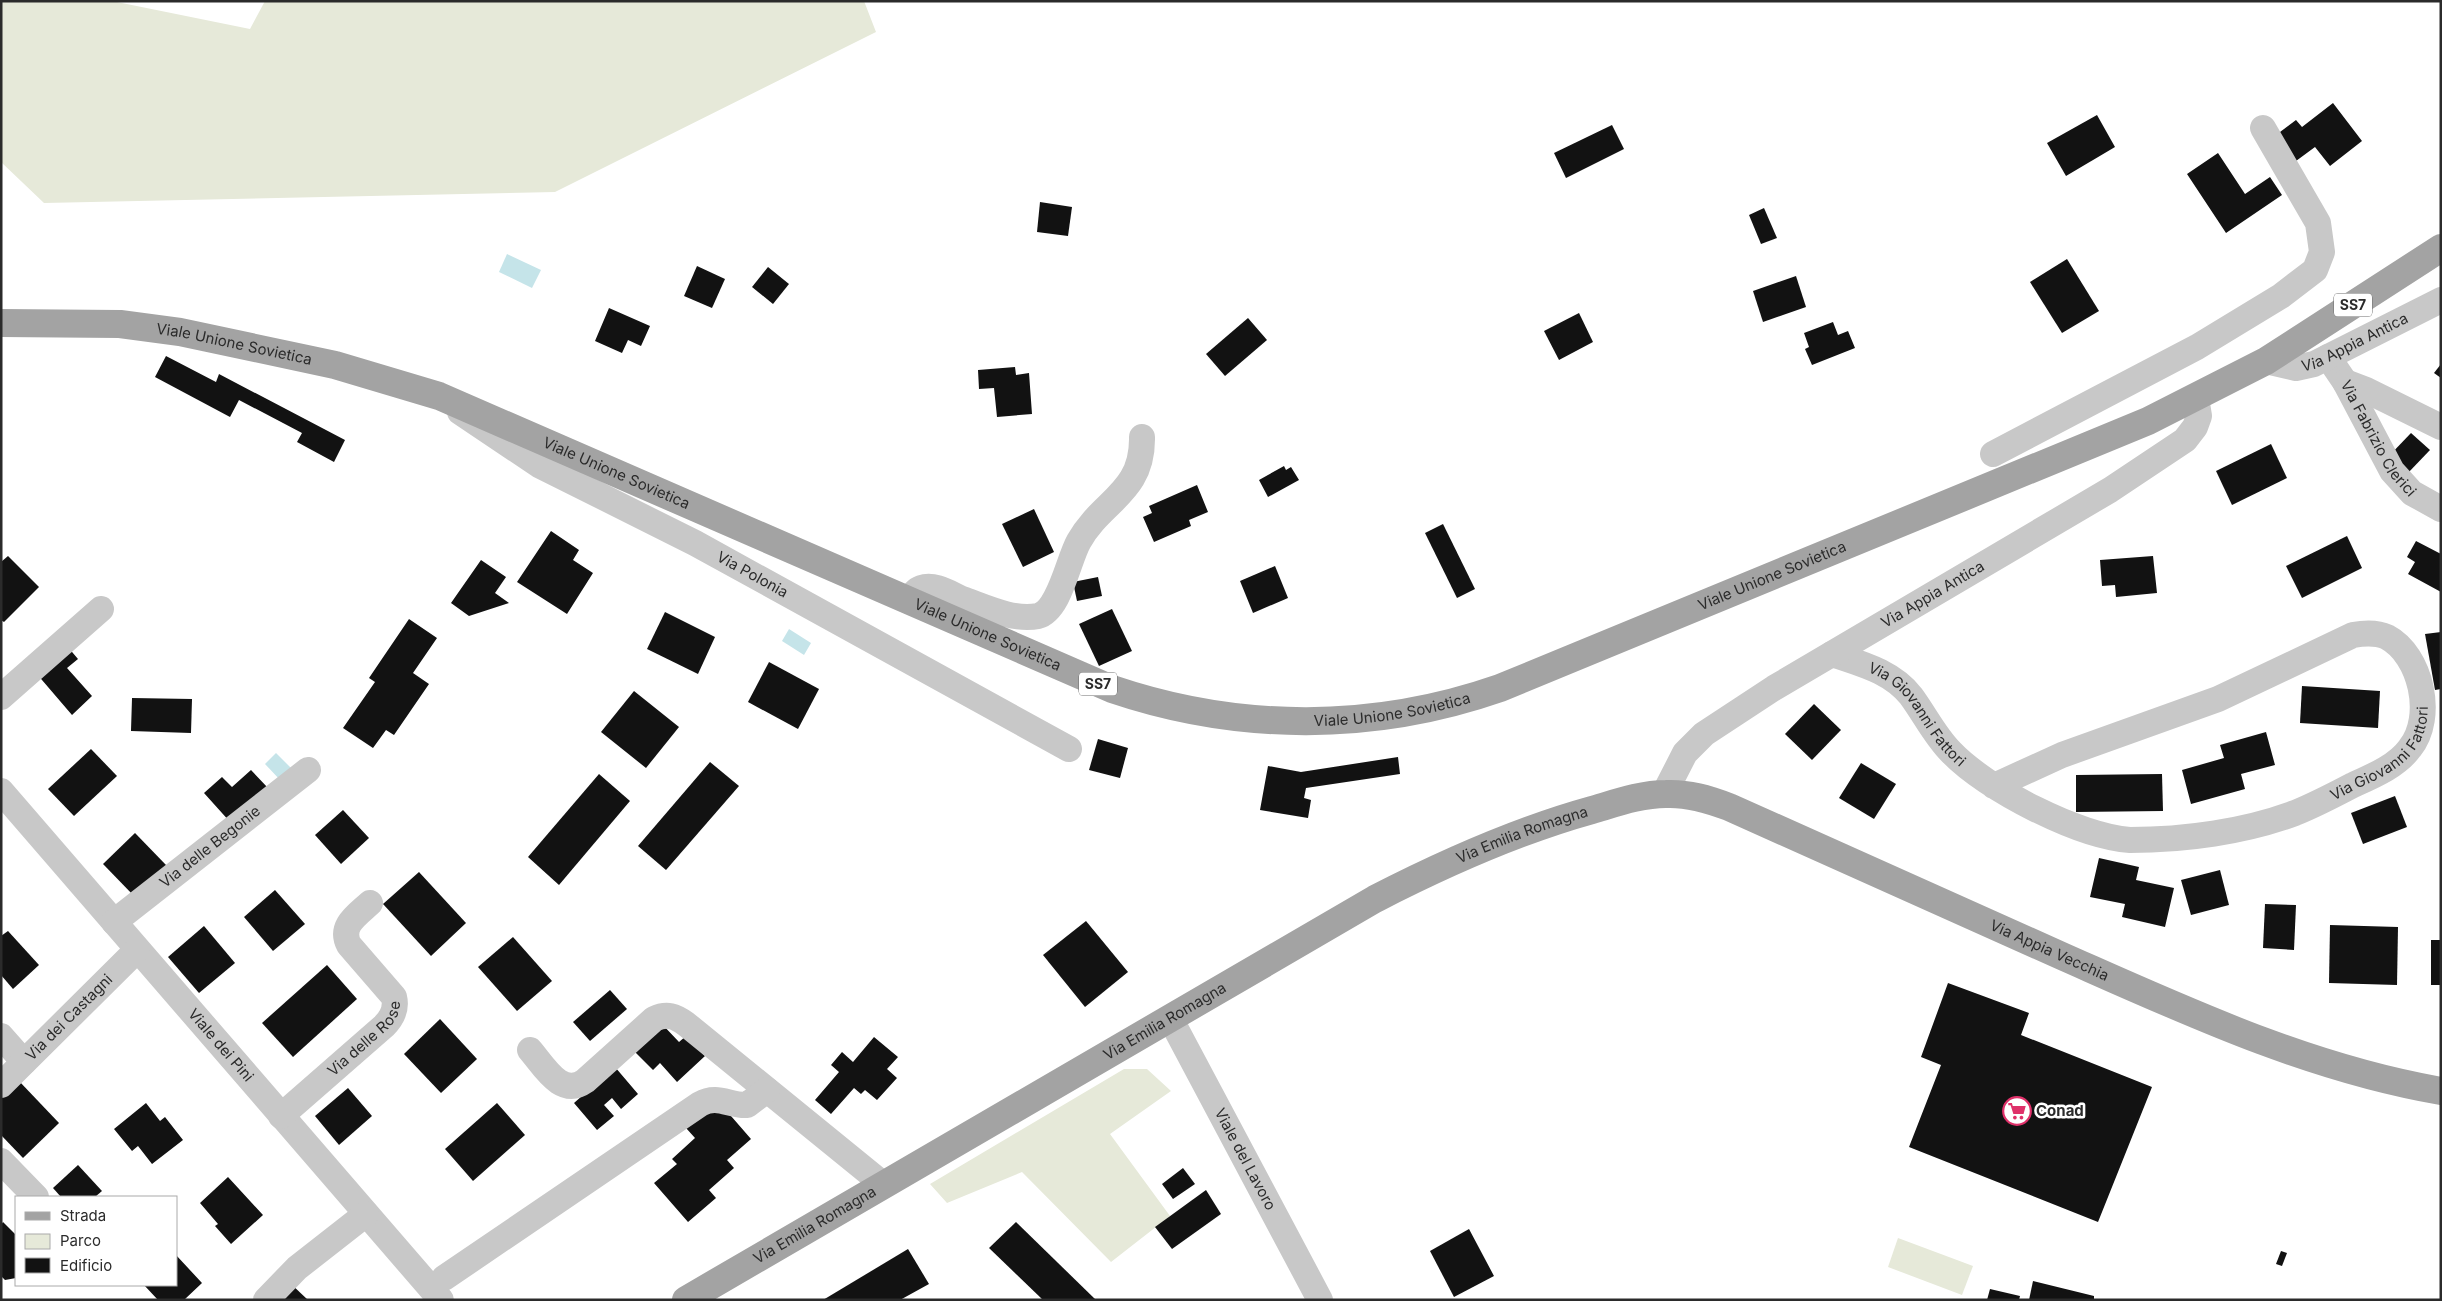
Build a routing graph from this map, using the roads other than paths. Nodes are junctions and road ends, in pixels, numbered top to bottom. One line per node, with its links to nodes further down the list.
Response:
1 (2263, 128): 12 (street)
2 (2441, 248): 6 (main road, SS7)
3 (2441, 300): 5 (street, Via Appia Antica)
4 (1, 323): 8 (main road, Viale Unione Sovietica / SS7)
5 (2328, 357): 6 (street, Via Appia Antica); 7 (street, Via Fabrizio Clerici)
6 (2266, 361): 9 (main road, SS7)
7 (2345, 382): 10 (street); 13 (street, Via Fabrizio Clerici)
8 (439, 396): 14 (main road, Viale Unione Sovietica / SS7); 18 (street, Via Polonia)
9 (2196, 398): 12 (main road, Viale Unione Sovietica / SS7); 16 (street, Via Appia Antica)
10 (2441, 427)
11 (1142, 437): 14 (street)
12 (2004, 481): 14 (main road, Viale Unione Sovietica / SS7)
13 (2441, 508)
14 (909, 601)
15 (101, 609): 17 (street)
16 (1832, 654): 20 (street, Via Giovanni Fattori); 22 (street, Via Appia Antica)
17 (1, 697)
18 (1069, 749)
19 (308, 770): 24 (street, Via delle Begonie)
20 (1994, 786): 20 (street, Via Giovanni Fattori)
21 (1, 791): 24 (street, Viale dei Pini)
22 (1664, 794): 26 (main road, Via Emilia Romagna); 32 (main road, Via Appia Vecchia)
23 (370, 904): 33 (street, Via delle Rose)
24 (114, 922): 25 (street, Viale dei Pini)
25 (137, 950): 29 (street, Via dei Castagni); 33 (street, Viale dei Pini)
26 (1170, 1018): 35 (main road, Via Emilia Romagna); 39 (street, Viale del Lavoro)
27 (1, 1036): 29 (street)
28 (530, 1050): 31 (street)
29 (24, 1062): 30 (street, Via dei Castagni)
30 (1, 1085)
31 (767, 1090): 35 (street); 38 (street)
32 (2441, 1091)
33 (281, 1116): 37 (street, Viale dei Pini)
34 (1, 1161): 36 (street)
35 (884, 1185): 41 (main road, Via Emilia Romagna)
36 (35, 1196)
37 (366, 1214): 38 (street, Viale dei Pini); 40 (street)
38 (442, 1289)
39 (1309, 1296)
40 (266, 1300)
41 (686, 1300)

